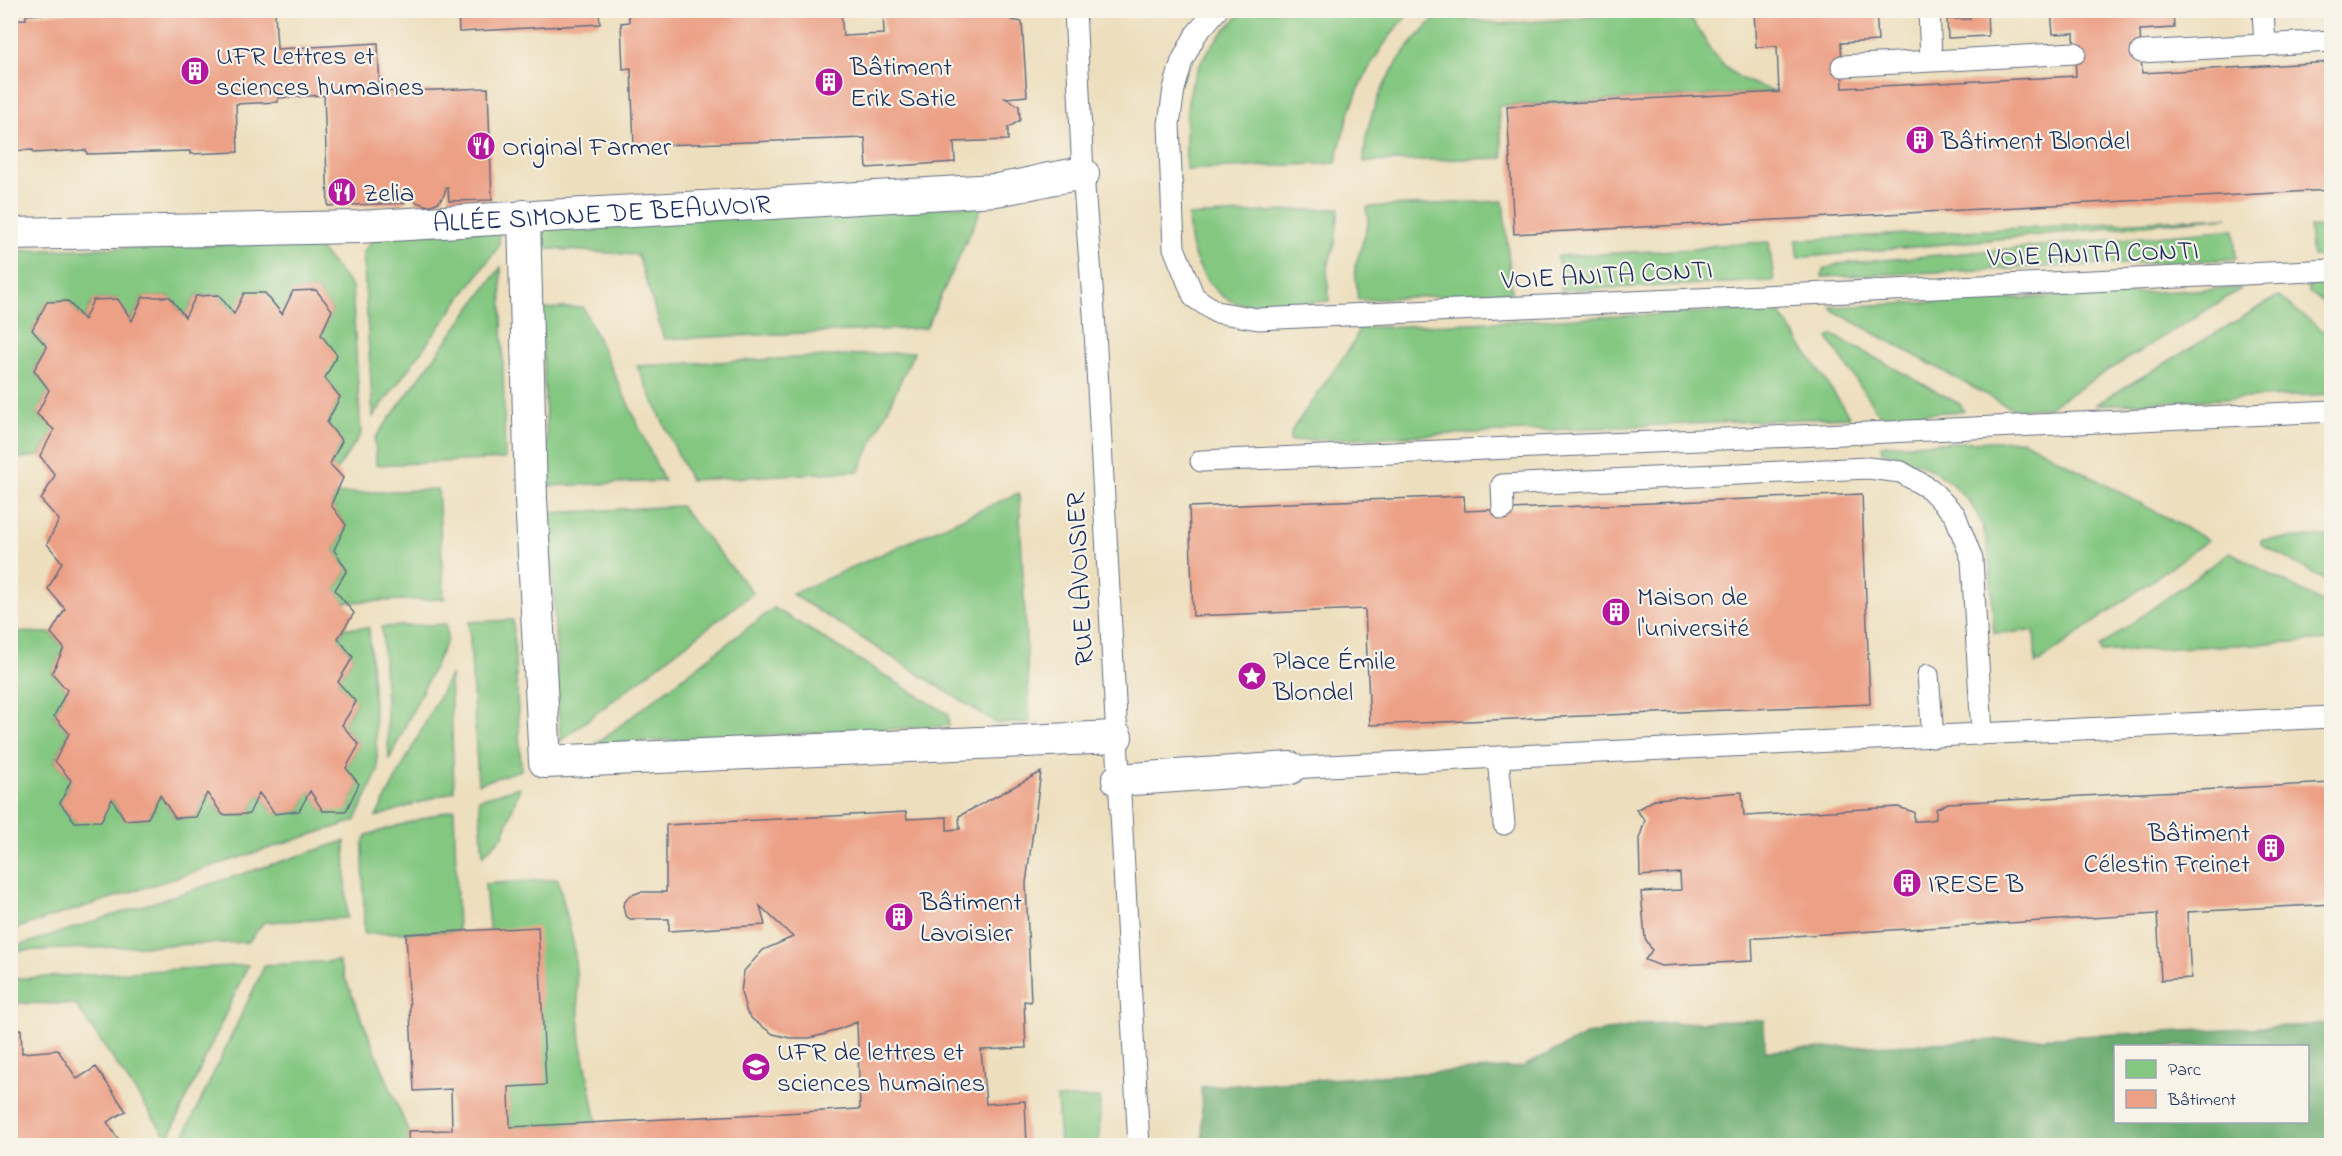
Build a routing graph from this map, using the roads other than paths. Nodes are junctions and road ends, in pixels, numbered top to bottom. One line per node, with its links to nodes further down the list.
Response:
1 (1075, 10): 11 (lane, RUE LAVOISIER)
2 (1217, 10): 14 (lane, VOIE ANITA CONTI)
3 (1929, 10): 9 (lane)
4 (2263, 10): 6 (lane)
5 (2331, 41): 6 (lane)
6 (2265, 46): 7 (lane)
7 (2141, 52)
8 (2075, 54): 9 (lane)
9 (1931, 60): 10 (lane)
10 (1842, 66)
11 (1083, 174): 12 (street, ALLÉE SIMONE DE BEAUVOIR); 21 (lane, RUE LAVOISIER)
12 (524, 216): 13 (street, ALLÉE SIMONE DE BEAUVOIR); 21 (street)
13 (10, 234)
14 (2331, 270)
15 (2331, 411): 16 (lane)
16 (1201, 461)
17 (1503, 509): 20 (lane)
18 (1928, 675): 22 (lane)
19 (2331, 717): 20 (lane)
20 (1982, 734): 22 (lane)
21 (1116, 737): 25 (lane, RUE LAVOISIER)
22 (1932, 737): 23 (lane)
23 (1498, 757): 24 (lane); 26 (lane)
24 (1290, 768): 25 (street)
25 (1118, 780): 27 (lane, RUE LAVOISIER)
26 (1504, 824)
27 (1139, 1146)

